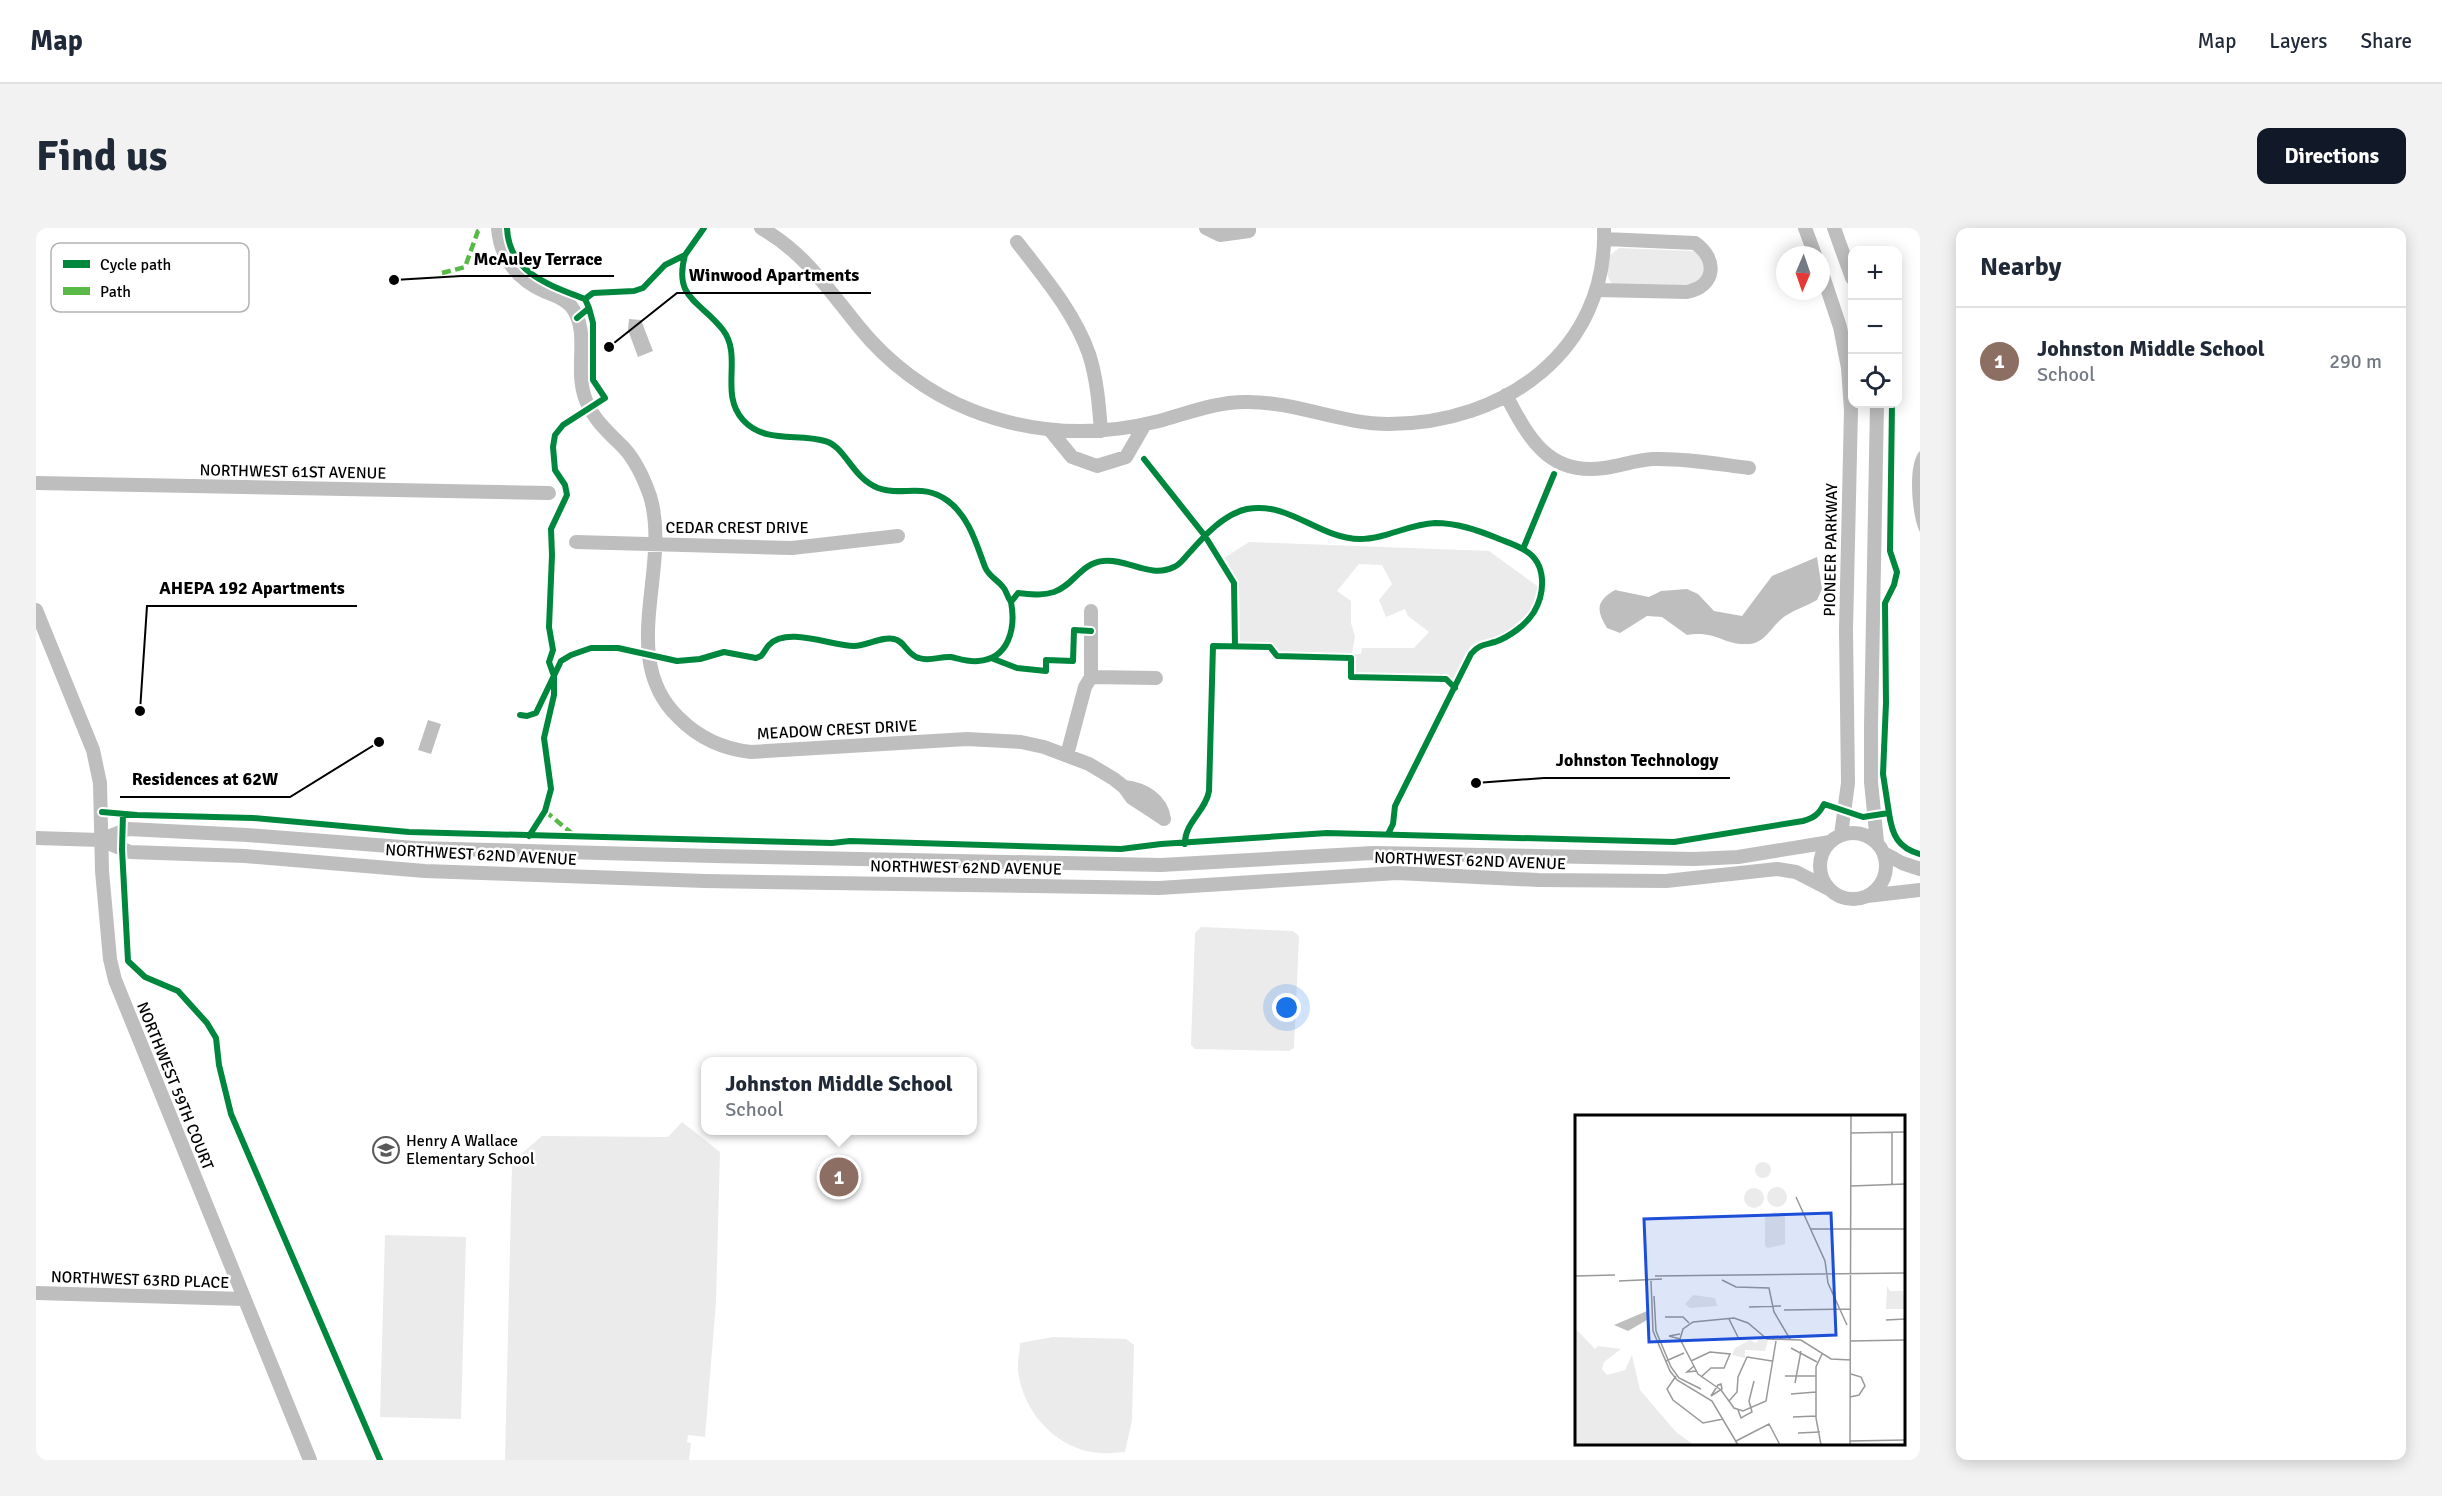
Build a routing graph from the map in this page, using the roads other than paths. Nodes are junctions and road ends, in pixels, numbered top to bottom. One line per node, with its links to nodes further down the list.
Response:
1 (498, 228): 23 (street, MEADOW CREST DRIVE)
2 (761, 228): 16 (street)
3 (1206, 228): 4 (street)
4 (1250, 228)
5 (1805, 228): 9 (street)
6 (1834, 228): 10 (street)
7 (1604, 234): 11 (street); 11 (street)
8 (1017, 242): 17 (street)
9 (1812, 246)
10 (1848, 267)
11 (1597, 290): 13 (street)
12 (1830, 297): 31 (street, PIONEER PARKWAY)
13 (1506, 395): 15 (street); 18 (street)
14 (1877, 408): 33 (street)
15 (1145, 424): 16 (street); 17 (street)
16 (1050, 430): 17 (street)
17 (1101, 431)
18 (1749, 468)
19 (36, 483): 20 (street, NORTHWEST 61ST AVENUE)
20 (549, 493)
21 (898, 536): 23 (street, CEDAR CREST DRIVE)
22 (576, 542): 23 (street, CEDAR CREST DRIVE)
23 (656, 545): 28 (street, MEADOW CREST DRIVE)
24 (36, 610): 32 (street, NORTHWEST 59TH COURT)
25 (1091, 611): 26 (street)
26 (1091, 677): 27 (street); 28 (street)
27 (1156, 678)
28 (1067, 755): 29 (street, MEADOW CREST DRIVE)
29 (1124, 787)
30 (36, 838): 32 (street, NORTHWEST 62ND AVENUE)
31 (1835, 838): 32 (street, NORTHWEST 62ND AVENUE); 33 (street); 35 (street)
32 (100, 840): 35 (street, NORTHWEST 62ND AVENUE); 39 (street, NORTHWEST 59TH COURT)
33 (1880, 848): 34 (street); 37 (street)
34 (1920, 868)
35 (1829, 889): 37 (street)
36 (1920, 890): 37 (street)
37 (1865, 897)
38 (36, 1293): 39 (street, NORTHWEST 63RD PLACE)
39 (244, 1299): 40 (street, NORTHWEST 59TH COURT)
40 (310, 1460)

